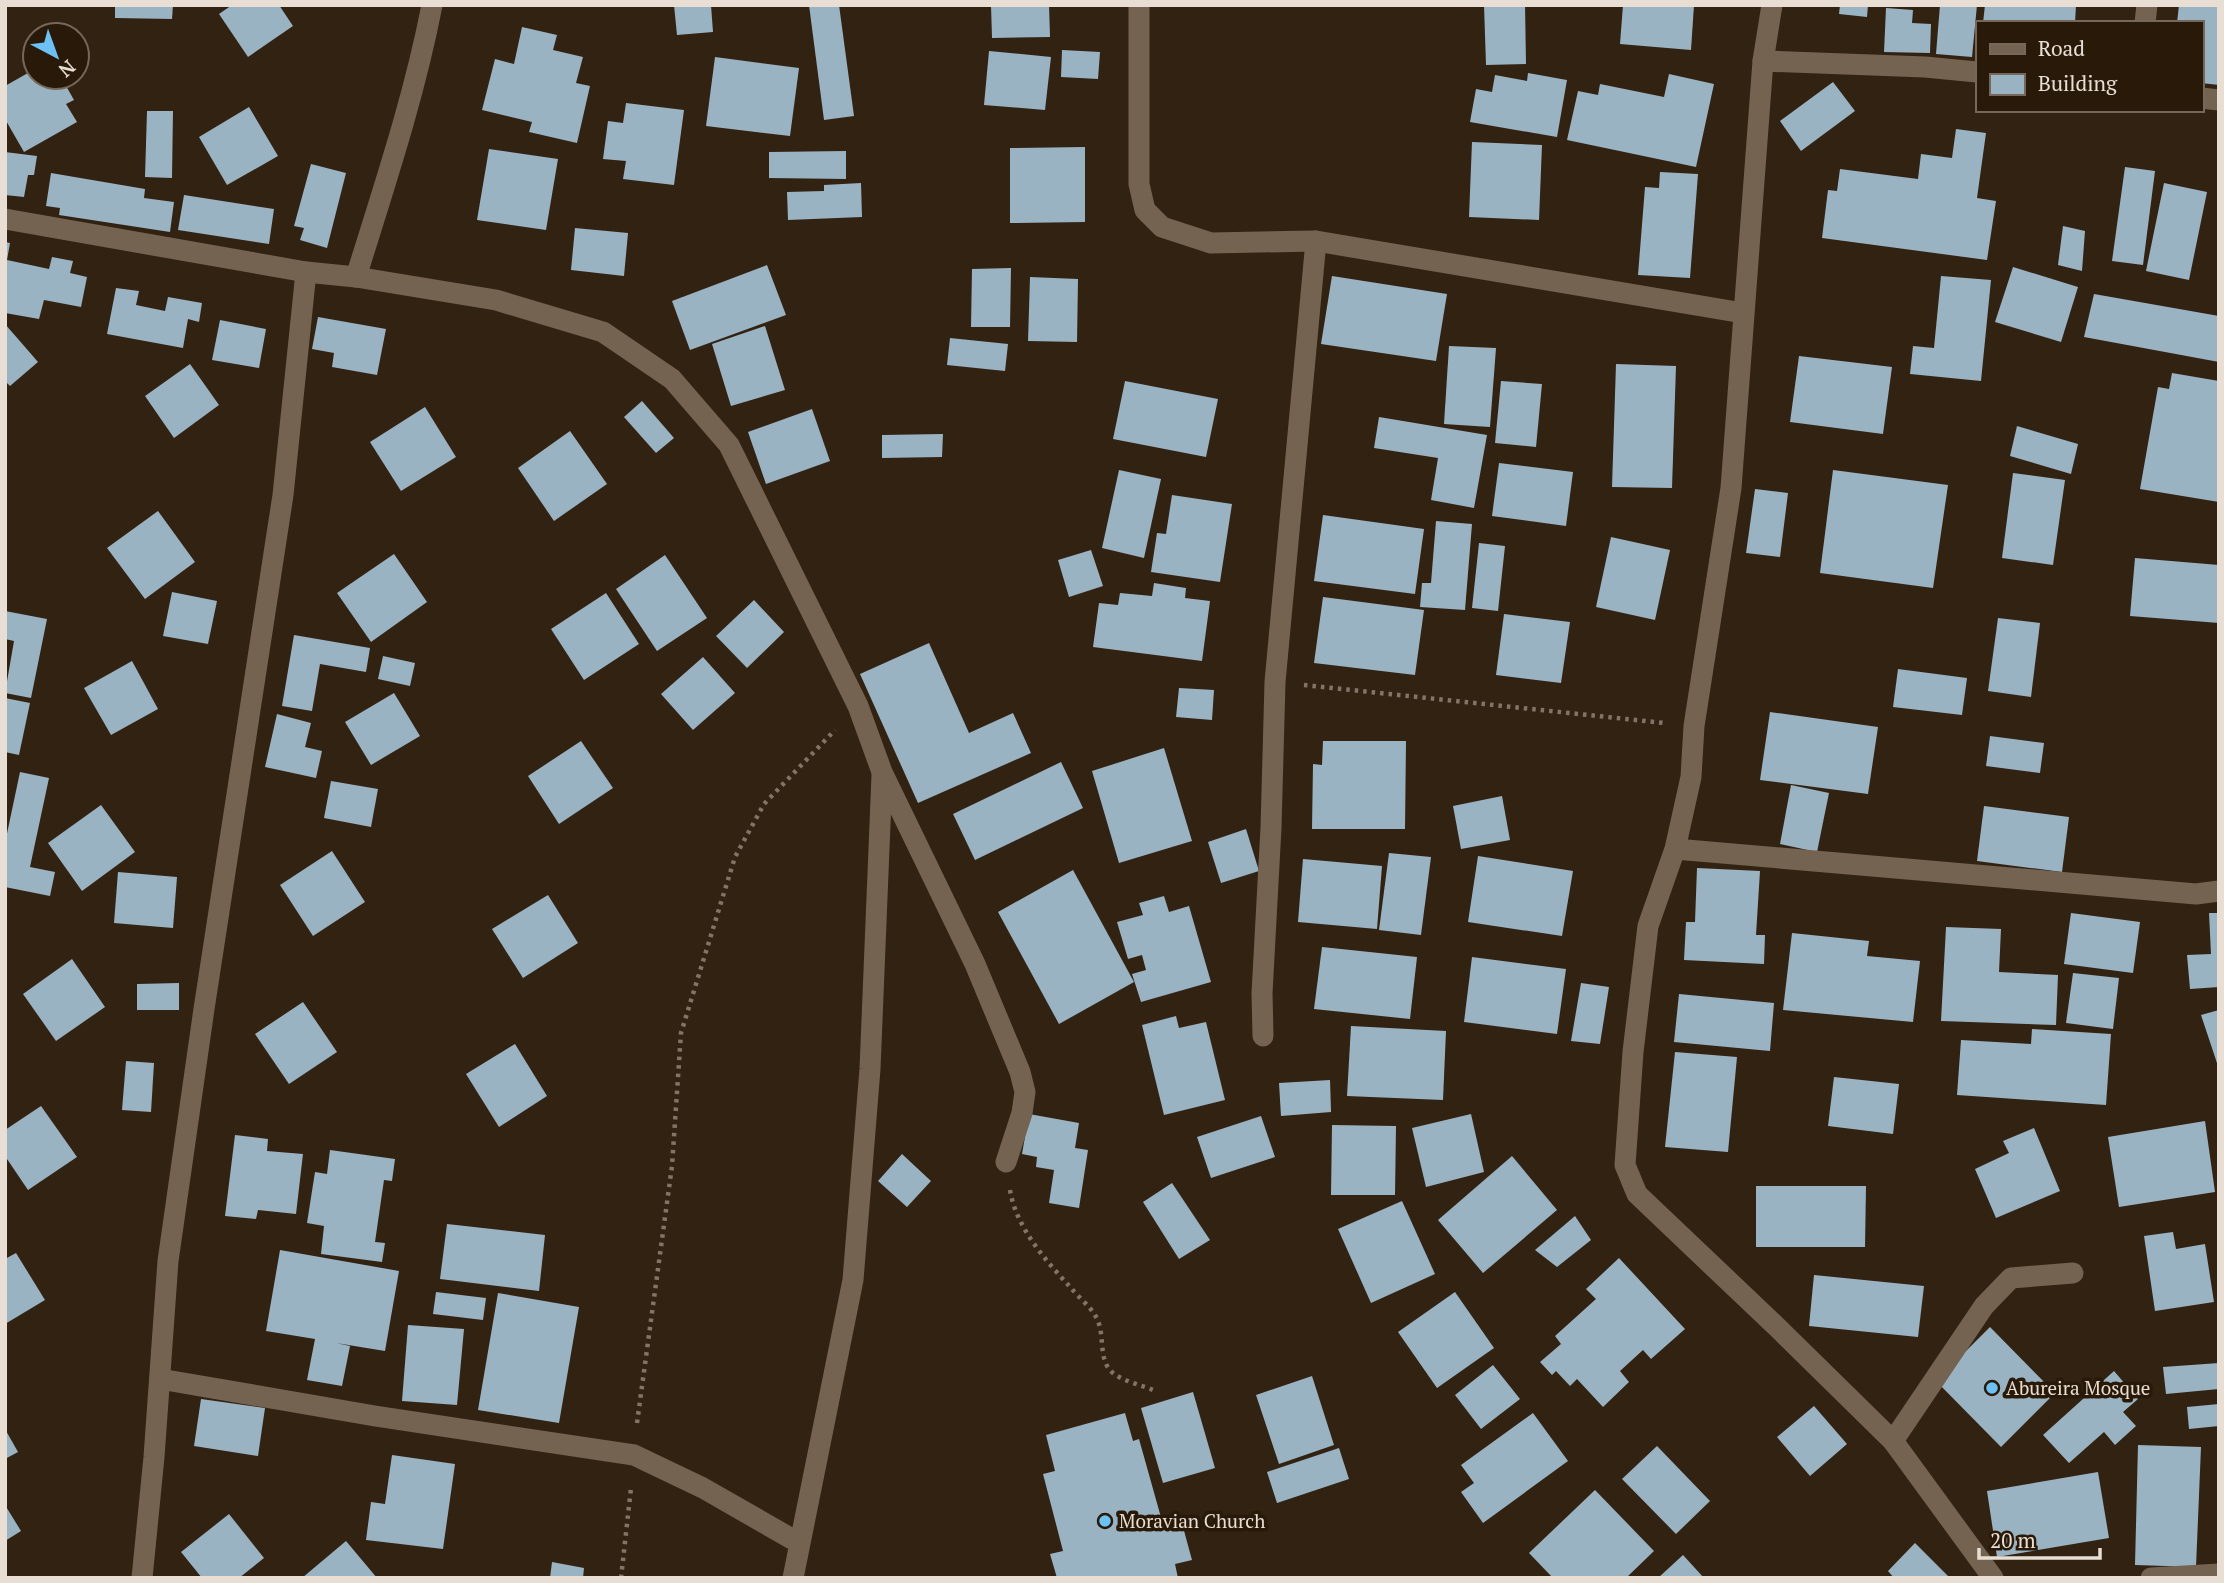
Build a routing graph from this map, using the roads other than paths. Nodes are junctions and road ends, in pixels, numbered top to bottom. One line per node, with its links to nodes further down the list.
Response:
1 (432, 5): 9 (street)
2 (1139, 5): 7 (street)
3 (1772, 5): 4 (street)
4 (1763, 61): 5 (street); 10 (street)
5 (1976, 72)
6 (5, 219): 8 (street)
7 (1316, 241): 10 (street); 14 (street)
8 (306, 272): 9 (street); 17 (street)
9 (356, 277): 11 (street)
10 (1743, 313): 12 (street)
11 (882, 772): 15 (street); 19 (street)
12 (1675, 849): 13 (street); 18 (street)
13 (2219, 891)
14 (1264, 1036)
15 (1006, 1162)
16 (2073, 1273): 18 (street)
17 (160, 1379): 19 (street); 21 (street)
18 (1893, 1441): 23 (street)
19 (799, 1543): 22 (street)
20 (2219, 1574): 24 (street)
21 (142, 1578)
22 (793, 1578)
23 (1993, 1578)
24 (2151, 1578)

